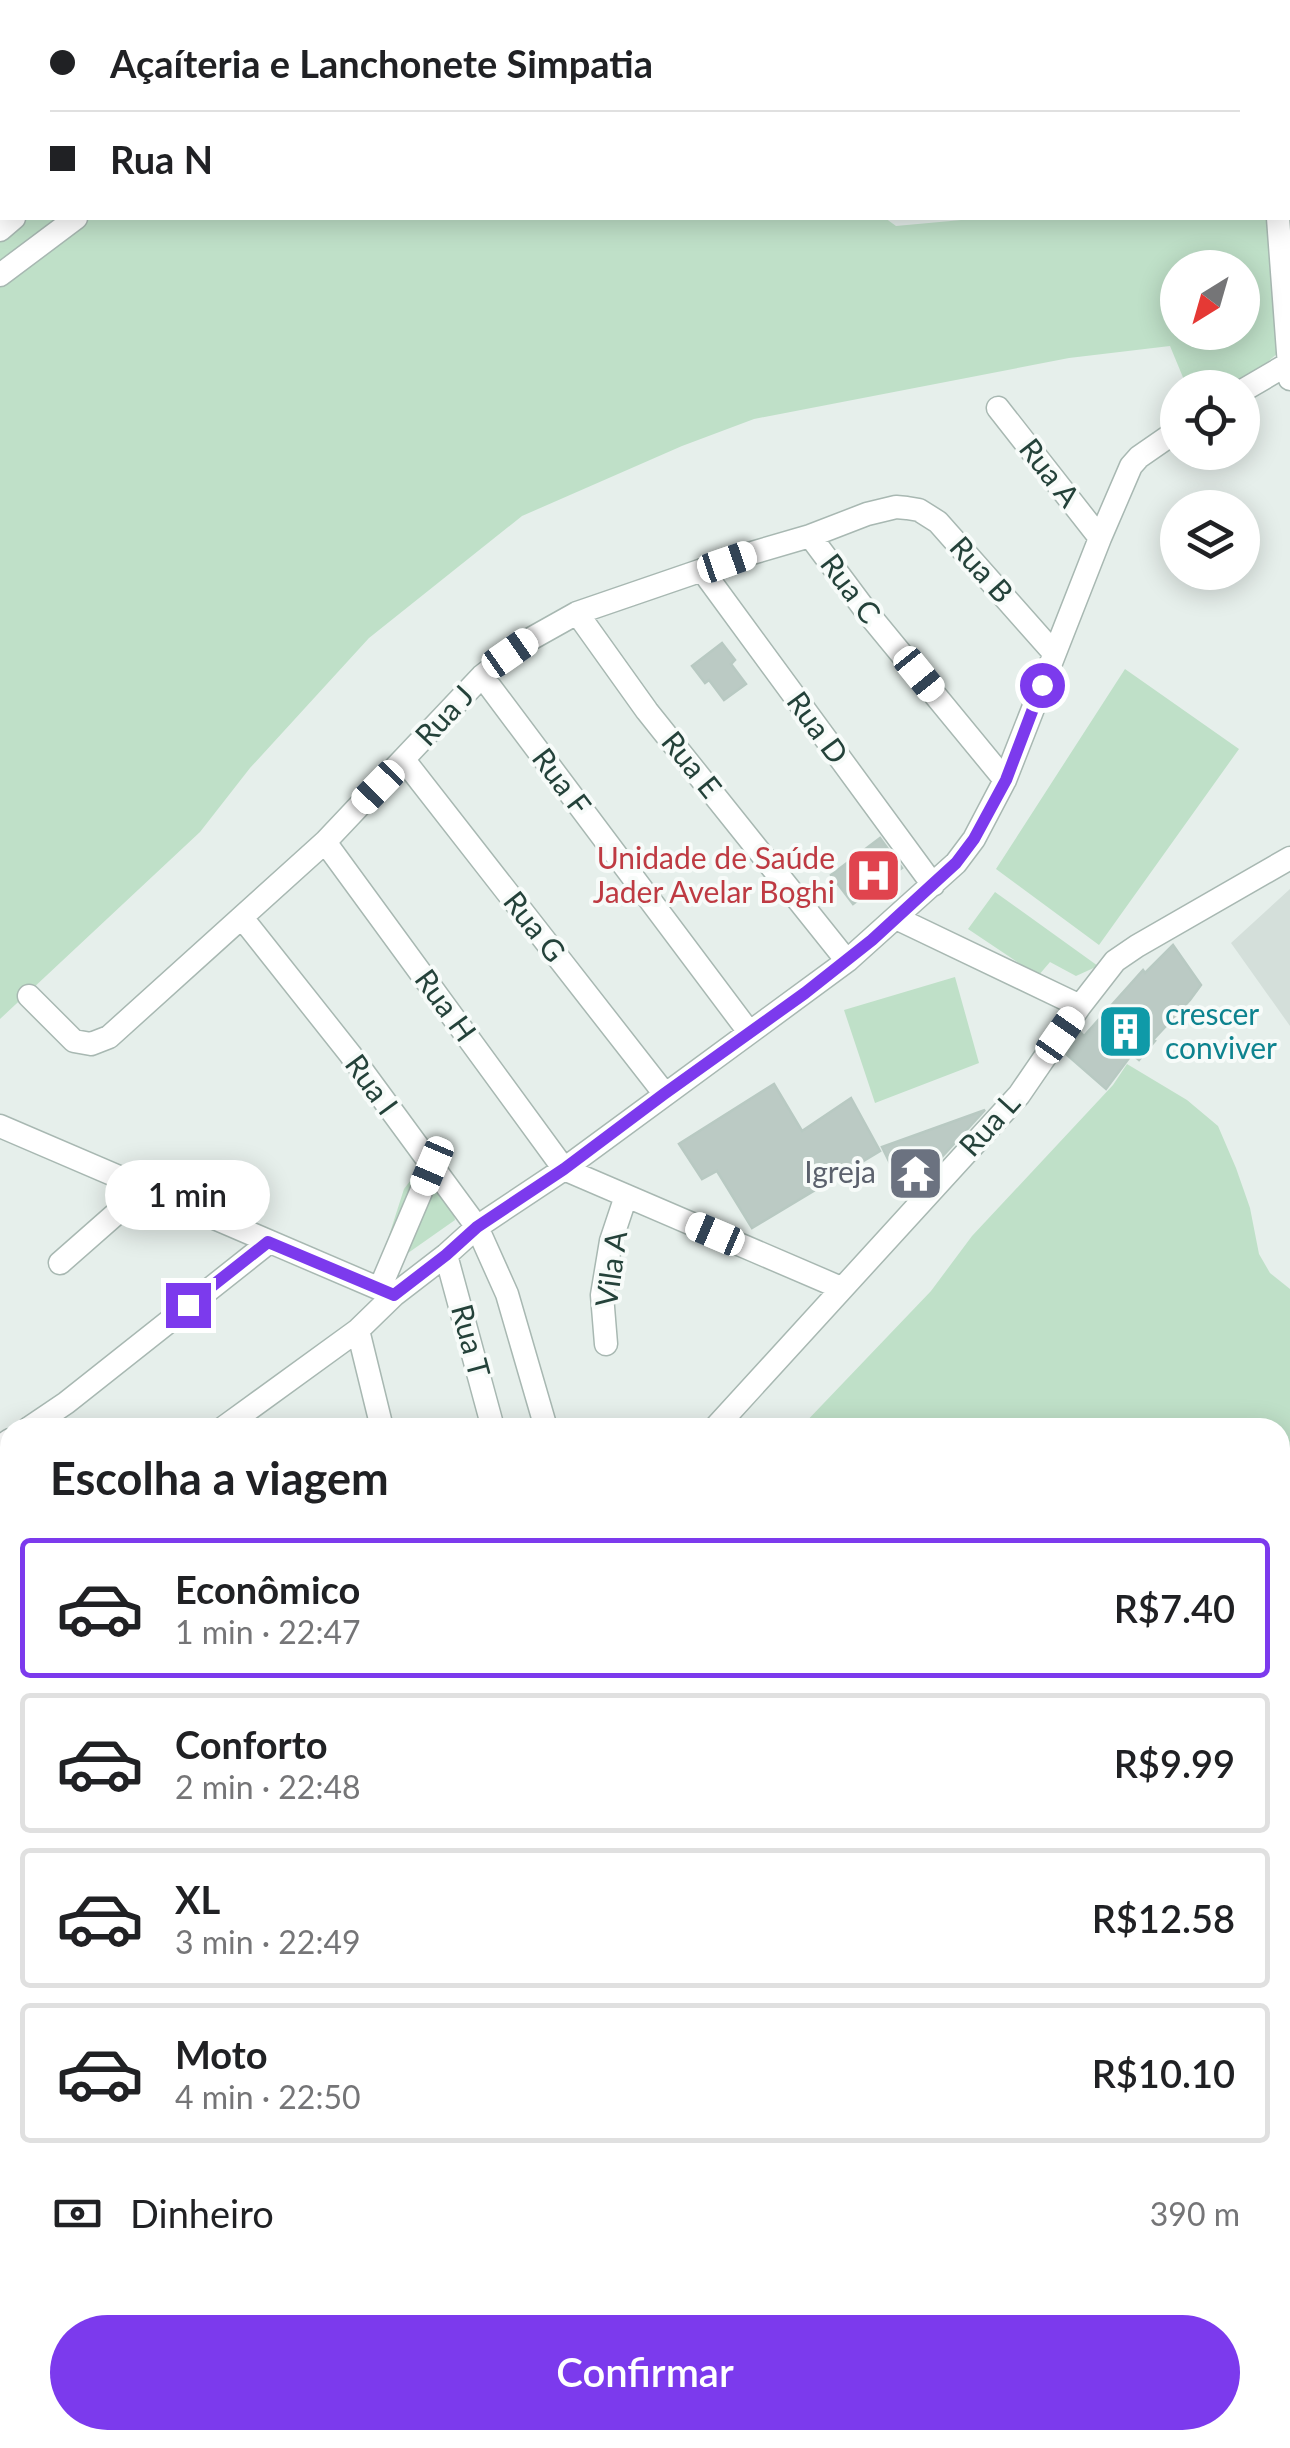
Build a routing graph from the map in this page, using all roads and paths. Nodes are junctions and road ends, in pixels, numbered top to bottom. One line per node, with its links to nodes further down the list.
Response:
1 (73, 220): 3 (street)
2 (1278, 220): 4 (street)
3 (0, 276)
4 (1289, 372): 5 (street)
5 (1260, 384)
6 (998, 408): 10 (street, Rua A)
7 (1160, 442): 10 (street)
8 (896, 507): 9 (street, Rua J); 13 (street, Rua B)
9 (810, 536): 11 (street, Rua J); 16 (street, Rua C)
10 (1100, 538): 13 (street)
11 (702, 570): 12 (street, Rua J); 19 (street, Rua D)
12 (577, 613): 14 (street, Rua J); 22 (street, Rua E)
13 (1054, 653): 16 (street)
14 (482, 676): 15 (street, Rua J); 25 (street, Rua F)
15 (404, 760): 17 (street, Rua J); 26 (street, Rua G)
16 (1006, 780): 19 (street)
17 (325, 842): 21 (street, Rua J); 29 (street, Rua H)
18 (1290, 858): 24 (street, Rua L)
19 (933, 884): 20 (street)
20 (896, 918): 22 (street); 24 (street)
21 (243, 919): 23 (street, Rua J); 28 (street, Rua I)
22 (847, 960): 25 (street)
23 (29, 996)
24 (1080, 1006): 36 (street, Rua L)
25 (749, 1032): 26 (street)
26 (664, 1094): 29 (street)
27 (0, 1126): 30 (street)
28 (432, 1166): 32 (street, Rua I); 37 (street)
29 (564, 1169): 31 (street); 32 (street)
30 (144, 1190): 33 (street); 35 (street)
31 (626, 1196): 36 (street); 39 (street, Vila A)
32 (477, 1227): 34 (street); 46 (street, Rua I)
33 (268, 1242): 37 (street); 41 (street)
34 (446, 1255): 37 (street); 45 (street, Rua T)
35 (60, 1263)
36 (841, 1288): 47 (street, Rua L)
37 (387, 1291): 38 (street)
38 (358, 1330): 40 (street); 44 (street)
39 (606, 1344)
40 (257, 1402): 42 (street); 43 (street)
41 (44, 1418)
42 (236, 1418)
43 (261, 1418)
44 (380, 1418)
45 (490, 1418)
46 (543, 1418)
47 (724, 1418)

